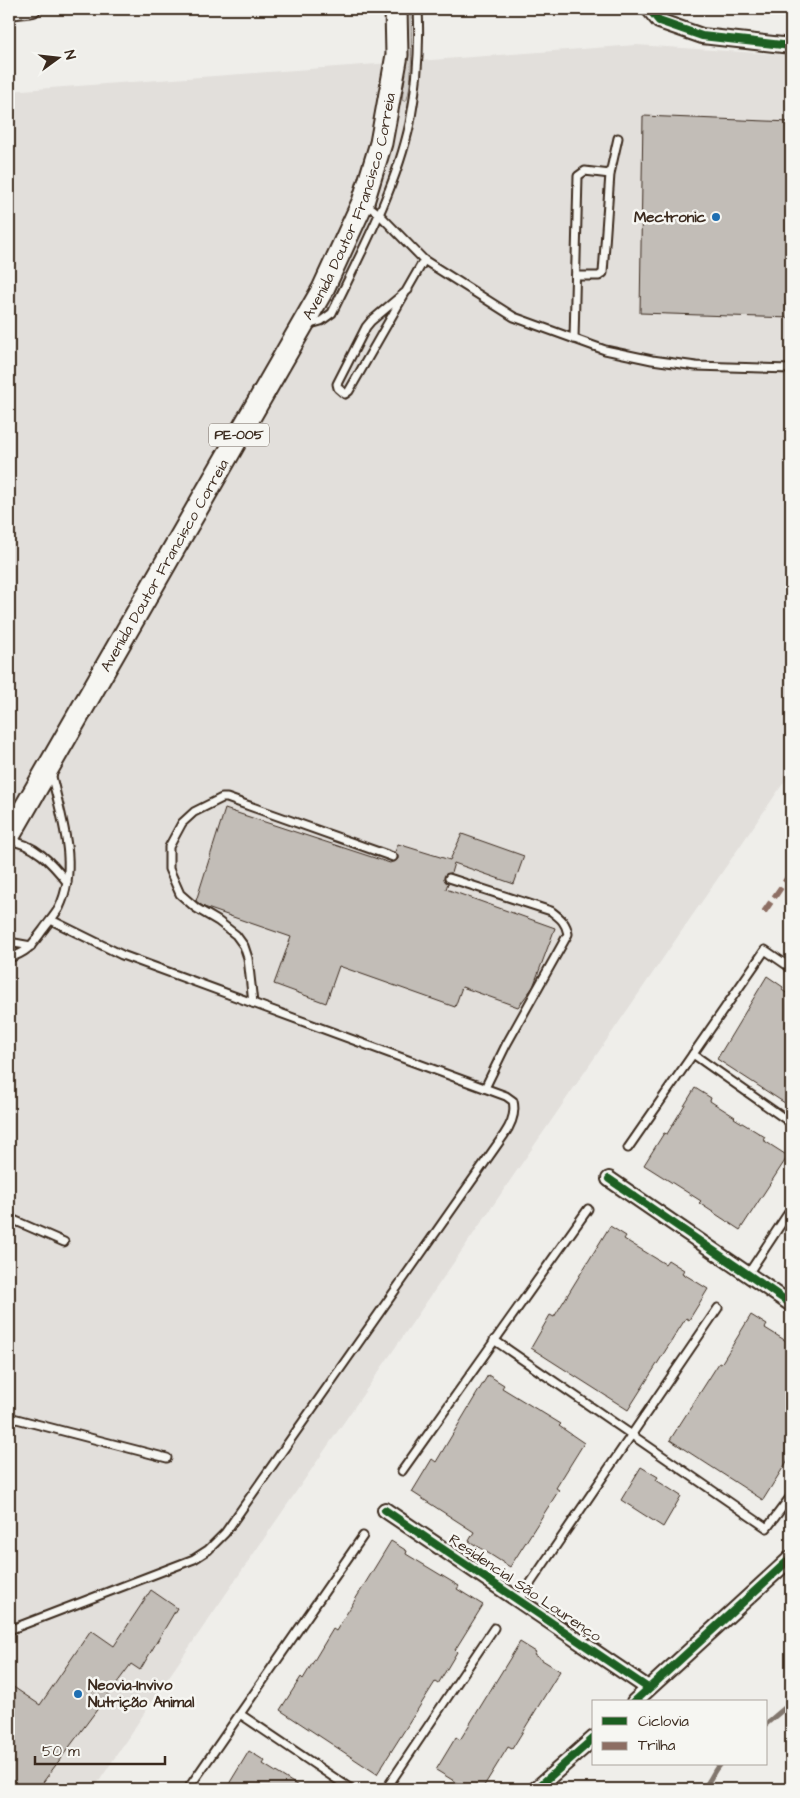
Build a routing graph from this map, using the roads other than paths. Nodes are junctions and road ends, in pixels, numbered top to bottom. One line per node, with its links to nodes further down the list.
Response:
1 (33, 9): 5 (street)
2 (396, 9): 9 (main road, Avenida Doutor Francisco Correia / PE-005)
3 (418, 9): 9 (lane)
4 (649, 9): 6 (street)
5 (9, 12)
6 (791, 46)
7 (618, 138): 8 (lane)
8 (610, 174): 11 (lane); 11 (lane)
9 (371, 208): 10 (lane); 15 (main road, Avenida Doutor Francisco Correia / PE-005)
10 (424, 260): 12 (lane); 13 (lane)
11 (576, 276): 13 (lane)
12 (408, 290): 12 (lane)
13 (574, 339): 14 (lane)
14 (791, 369)
15 (49, 766): 16 (main road, Avenida Doutor Francisco Correia / PE-005); 20 (lane)
16 (9, 836)
17 (9, 841): 20 (lane)
18 (393, 857): 26 (lane)
19 (449, 878): 28 (lane)
20 (67, 882): 21 (lane)
21 (50, 920): 23 (lane); 26 (lane)
22 (9, 942): 23 (lane)
23 (32, 946): 24 (lane)
24 (9, 958)
25 (791, 968): 27 (lane)
26 (253, 1003): 28 (lane)
27 (693, 1054): 29 (lane); 30 (lane)
28 (485, 1088): 50 (lane)
29 (791, 1123)
30 (628, 1148)
31 (609, 1179): 36 (street)
32 (588, 1209): 39 (lane)
33 (791, 1209): 36 (lane)
34 (9, 1218): 35 (lane)
35 (64, 1242)
36 (748, 1274): 37 (street)
37 (791, 1304)
38 (718, 1308): 41 (lane)
39 (494, 1340): 41 (lane); 43 (lane)
40 (9, 1417): 42 (lane)
41 (632, 1435): 44 (lane); 48 (lane)
42 (166, 1458)
43 (402, 1471)
44 (791, 1496)
45 (386, 1510): 48 (street, Residencial São Lourenço)
46 (363, 1536): 53 (lane)
47 (791, 1558): 51 (street)
48 (519, 1600): 51 (street, Residencial São Lourenço)
49 (494, 1628): 57 (lane)
50 (9, 1630)
51 (648, 1688): 52 (street)
52 (636, 1700)
53 (240, 1714): 55 (lane); 56 (lane)
54 (592, 1740): 58 (street)
55 (188, 1789)
56 (351, 1789)
57 (386, 1789)
58 (536, 1789)

